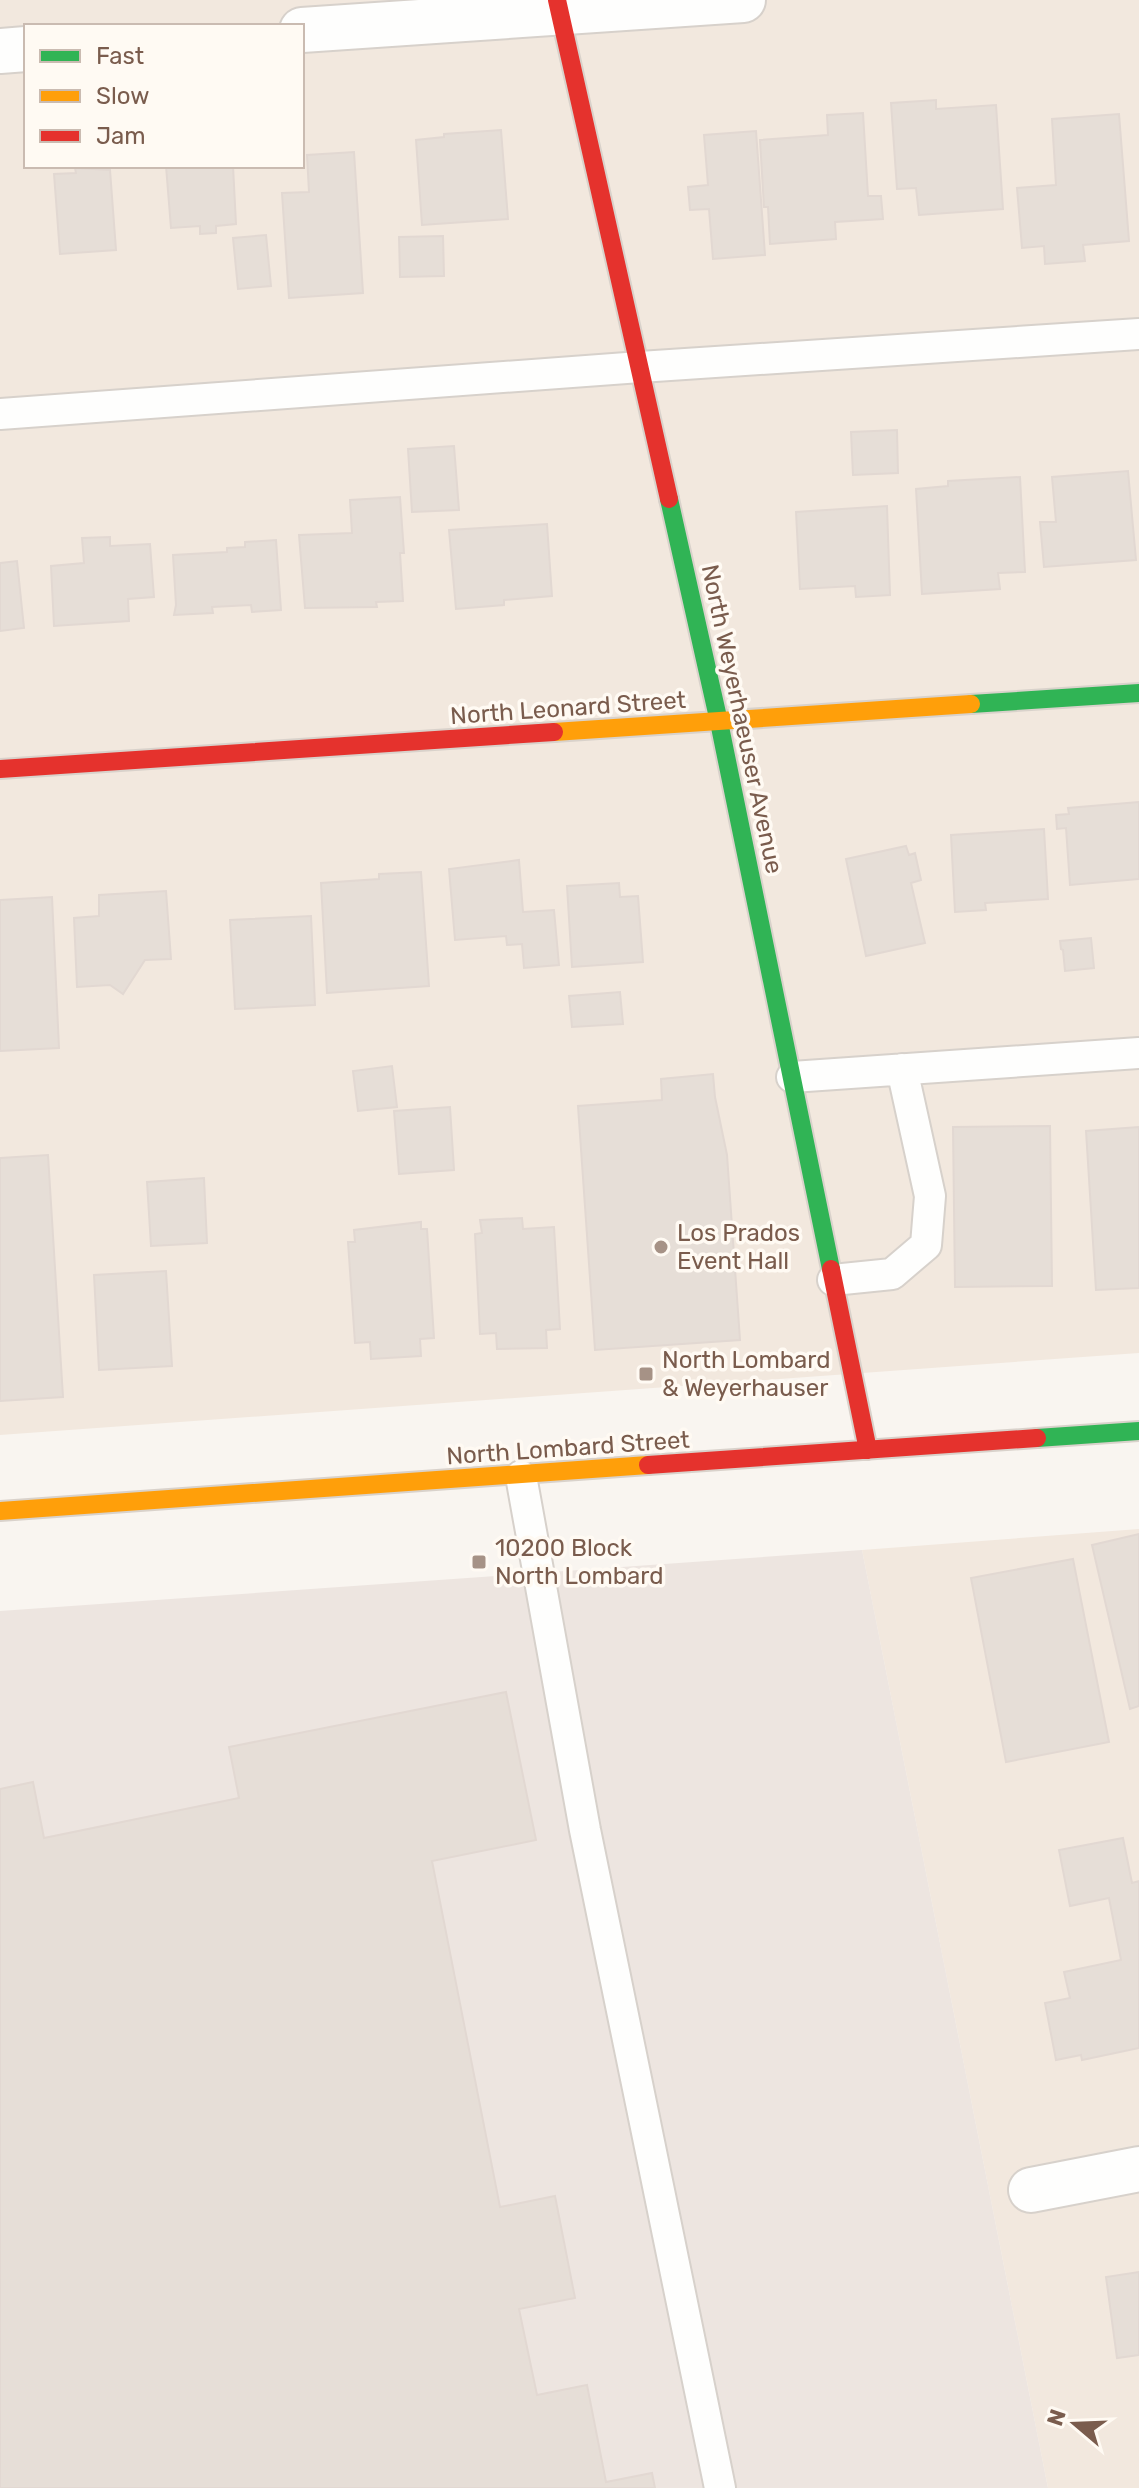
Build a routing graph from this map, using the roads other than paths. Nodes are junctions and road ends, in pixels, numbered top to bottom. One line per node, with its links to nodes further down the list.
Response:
1 (743, 0): 2 (street)
2 (559, 6): 3 (street); 7 (street, North Weyerhaeuser Avenue)
3 (304, 30)
4 (24, 49): 5 (street)
5 (0, 51)
6 (1139, 334): 7 (lane)
7 (640, 367): 8 (lane); 10 (street, North Weyerhaeuser Avenue)
8 (0, 414)
9 (1139, 693): 10 (street, North Leonard Street)
10 (719, 722): 11 (street, North Leonard Street); 14 (street, North Weyerhaeuser Avenue)
11 (0, 769)
12 (1139, 1053): 13 (lane)
13 (902, 1069): 14 (lane); 15 (lane)
14 (792, 1077): 15 (street, North Weyerhaeuser Avenue)
15 (833, 1280): 17 (street, North Weyerhaeuser Avenue)
16 (1139, 1431): 17 (street, North Lombard Street)
17 (868, 1450): 18 (street, North Lombard Street)
18 (521, 1476): 19 (street, North Lombard Street); 22 (lane)
19 (0, 1511)
20 (1139, 2169): 21 (street)
21 (1031, 2190)
22 (720, 2488)

